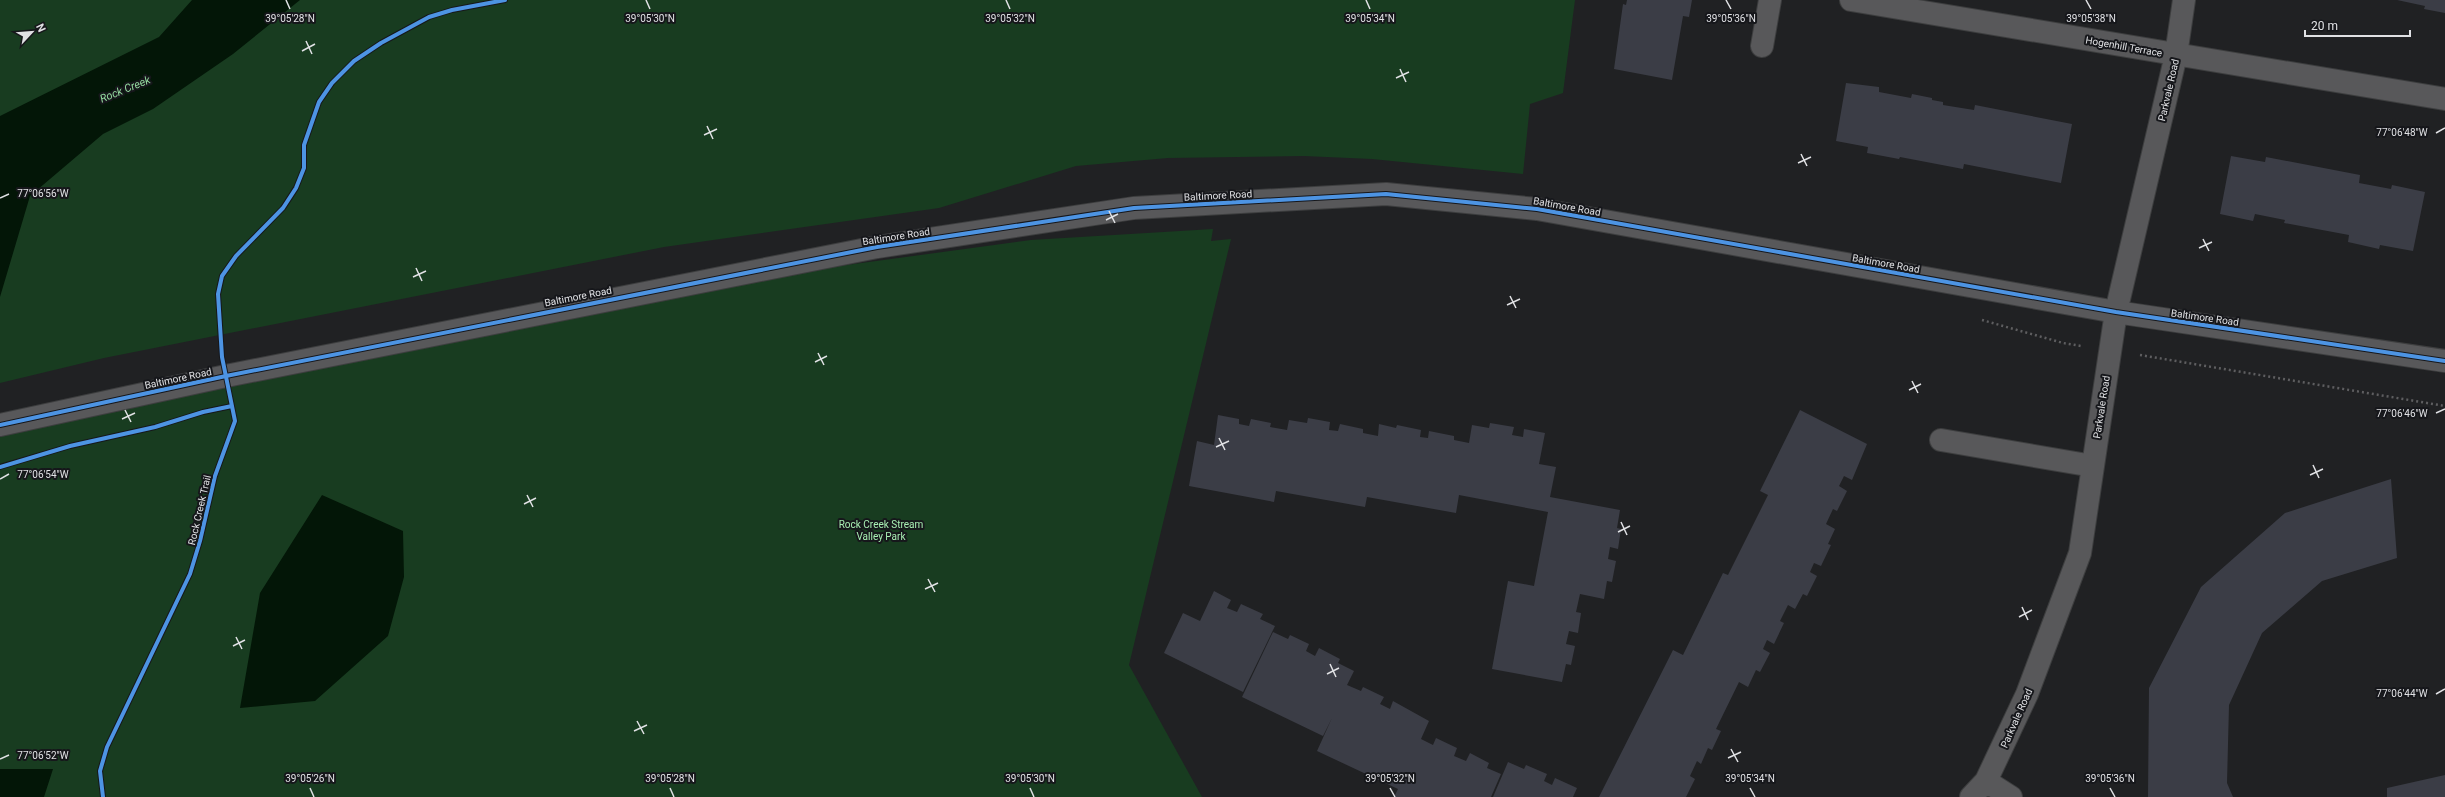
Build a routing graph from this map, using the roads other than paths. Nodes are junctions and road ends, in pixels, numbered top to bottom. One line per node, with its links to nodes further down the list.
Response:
1 (1770, 0): 4 (street)
2 (1851, 0): 5 (street, Hogenhill Terrace)
3 (2184, 0): 5 (street, Parkvale Road)
4 (1762, 46)
5 (2176, 54): 6 (street, Hogenhill Terrace); 7 (street, Parkvale Road)
6 (2445, 99)
7 (2116, 312): 8 (street, Baltimore Road); 9 (street, Baltimore Road); 11 (street, Parkvale Road)
8 (2445, 361)
9 (0, 426)
10 (1941, 440): 11 (street)
11 (2093, 466): 12 (street, Parkvale Road)
12 (1986, 781): 13 (street, Parkvale Road); 14 (street)
13 (1971, 797)
14 (2011, 797)

